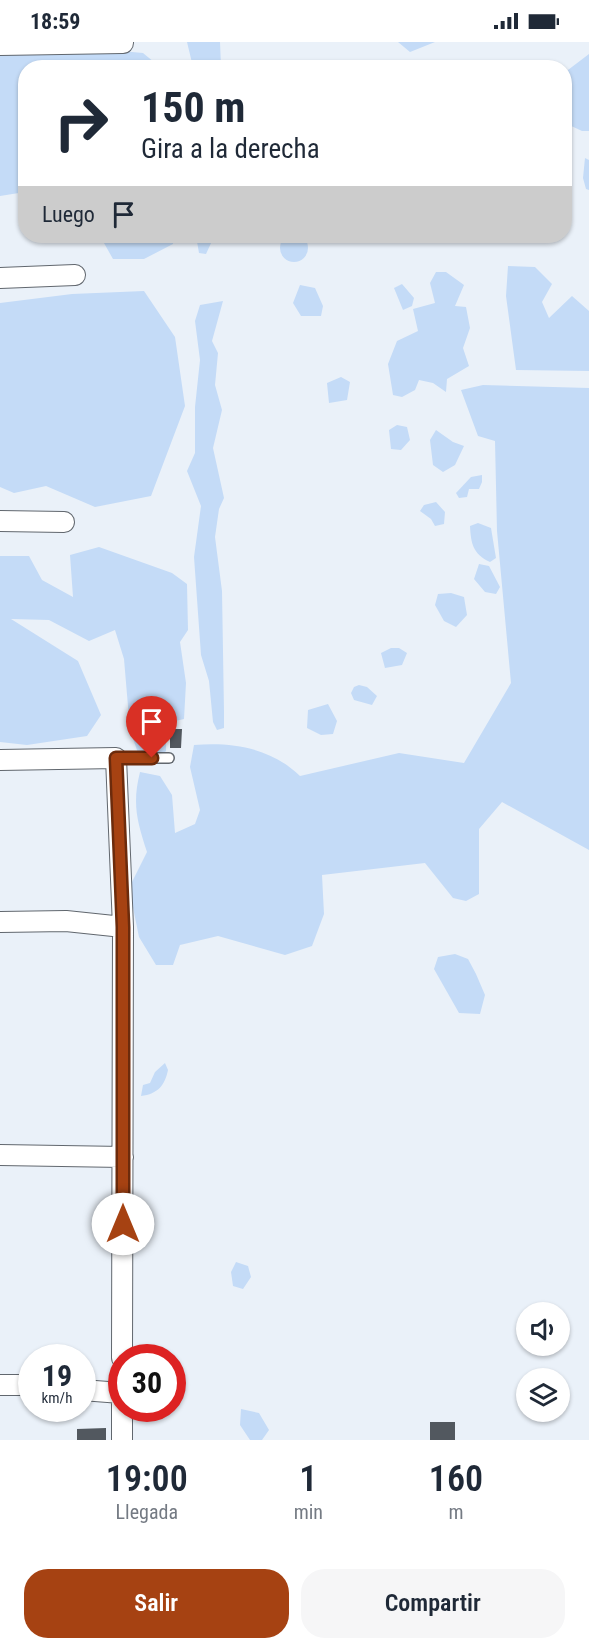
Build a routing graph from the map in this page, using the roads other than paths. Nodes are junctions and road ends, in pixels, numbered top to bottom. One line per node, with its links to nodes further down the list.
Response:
1 (123, 44): 2 (street)
2 (0, 45)
3 (75, 275): 4 (street)
4 (0, 278)
5 (0, 521): 6 (street)
6 (64, 522)
7 (116, 758): 8 (lane); 9 (street); 11 (street)
8 (170, 758)
9 (0, 760)
10 (0, 922): 11 (street)
11 (123, 927): 13 (street)
12 (0, 1155): 13 (street)
13 (123, 1157): 14 (street)
14 (122, 1344)
15 (0, 1384): 16 (street)
16 (18, 1385)
17 (122, 1422): 18 (street)
18 (122, 1440)

